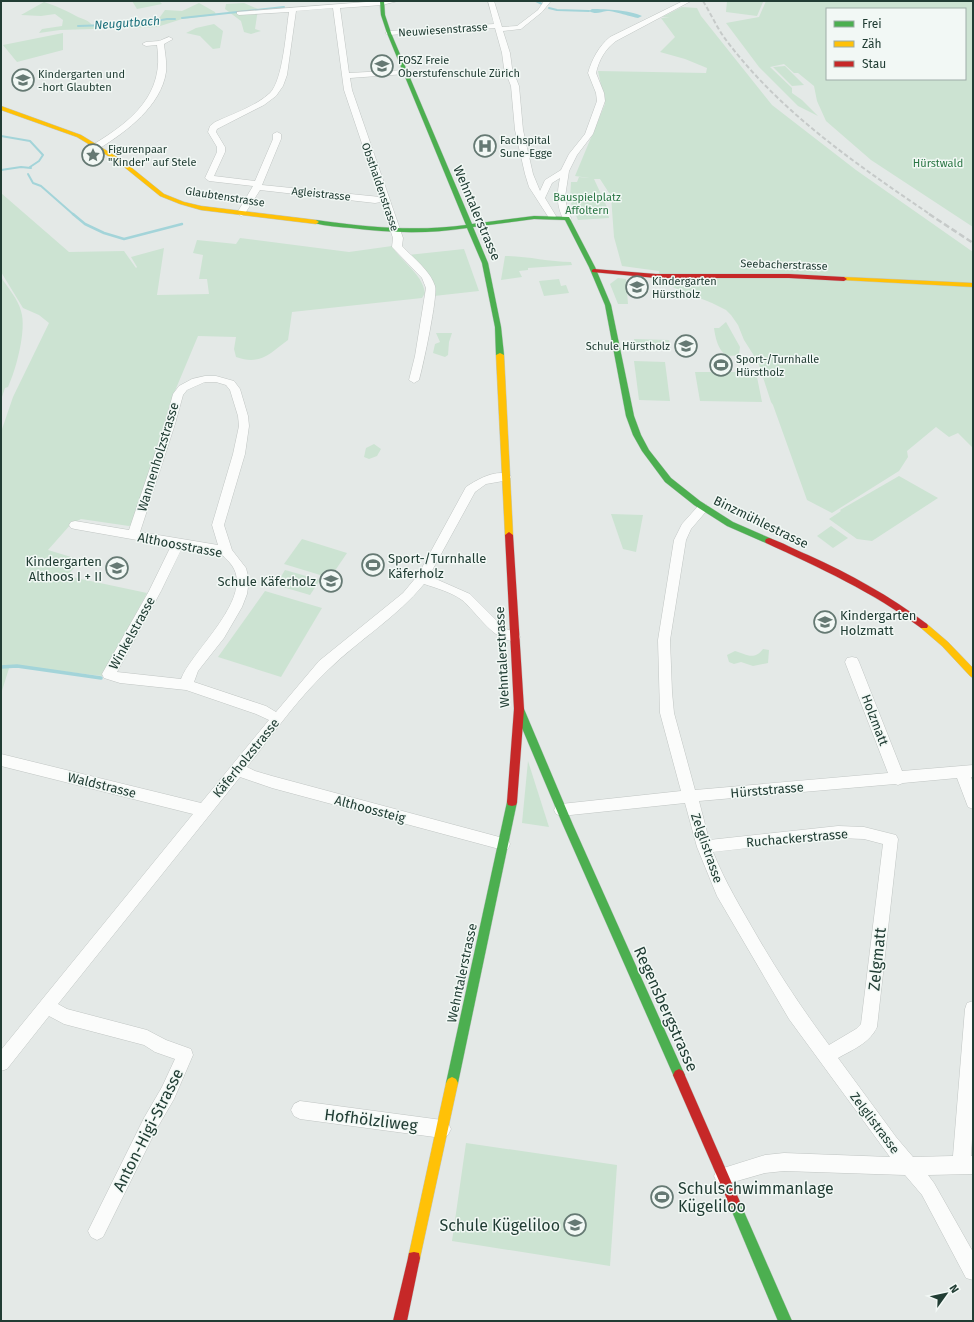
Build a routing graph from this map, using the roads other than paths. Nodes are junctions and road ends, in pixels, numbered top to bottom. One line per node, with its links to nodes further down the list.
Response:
1 (395, 1): 5 (street)
2 (491, 1): 9 (street)
3 (548, 1): 9 (street, Neuwiesenstrasse)
4 (688, 1): 19 (street)
5 (382, 2): 6 (street); 10 (street, Wehntalerstrasse)
6 (336, 7): 7 (street); 15 (street, Obsthaldenstrasse)
7 (293, 9): 8 (street); 22 (street, Agleistrasse)
8 (239, 13)
9 (498, 28): 10 (street, Neuwiesenstrasse); 20 (street)
10 (389, 33): 14 (street, Wehntalerstrasse)
11 (170, 39): 12 (street)
12 (160, 43): 13 (street); 18 (street)
13 (146, 44)
14 (405, 72): 15 (street); 29 (street, Wehntalerstrasse)
15 (345, 76): 25 (street, Obsthaldenstrasse)
16 (1, 108): 18 (street, Glaubtenstrasse)
17 (277, 134): 22 (street)
18 (97, 146): 26 (street, Glaubtenstrasse)
19 (565, 171): 21 (street); 23 (street)
20 (529, 174): 21 (street); 24 (street)
21 (548, 182): 23 (street); 24 (street)
22 (257, 186): 25 (street, Agleistrasse); 26 (street)
23 (561, 193): 24 (street); 28 (street)
24 (541, 197): 27 (street)
25 (385, 199): 31 (street, Obsthaldenstrasse)
26 (240, 213): 31 (street, Glaubtenstrasse)
27 (552, 216): 28 (street); 29 (street); 30 (street, Binzmühlestrasse)
28 (567, 218): 30 (street); 32 (street, Binzmühlestrasse)
29 (470, 226): 30 (street); 31 (street, Glaubtenstrasse); 36 (street, Wehntalerstrasse)
30 (560, 228): 32 (street, Binzmühlestrasse)
31 (395, 231): 35 (street, Obsthaldenstrasse)
32 (580, 246): 33 (street, Binzmühlestrasse)
33 (594, 271): 34 (street, Seebacherstrasse); 37 (street, Binzmühlestrasse)
34 (973, 285)
35 (414, 380)
36 (505, 477): 42 (street, Käferholzstrasse); 43 (street, Wehntalerstrasse)
37 (703, 508): 45 (street, Binzmühlestrasse); 53 (street, Zelglistrasse)
38 (75, 525): 39 (street, Althoosstrasse)
39 (133, 536): 40 (street, Althoosstrasse); 41 (street, Wannenholzstrasse)
40 (178, 544): 41 (street, Althoosstrasse); 46 (street, Winkelstrasse)
41 (226, 551): 46 (street, Althoosstrasse)
42 (422, 578): 43 (street); 48 (street, Käferholzstrasse)
43 (514, 637): 47 (street, Wehntalerstrasse)
44 (852, 662): 52 (street, Holzmatt)
45 (973, 674)
46 (186, 685): 48 (street)
47 (519, 709): 56 (street, Regensbergstrasse); 58 (street, Wehntalerstrasse)
48 (278, 719): 50 (street, Käferholzstrasse)
49 (1, 760): 55 (street, Waldstrasse)
50 (238, 769): 55 (street, Käferholzstrasse); 58 (street, Althoossteig)
51 (967, 772): 52 (street, Hürststrasse); 54 (street)
52 (898, 779): 53 (street, Hürststrasse)
53 (690, 796): 56 (street, Hürststrasse); 59 (street, Zelglistrasse)
54 (973, 803)
55 (204, 810): 60 (street, Käferholzstrasse)
56 (561, 810): 68 (street, Regensbergstrasse)
57 (891, 839): 59 (street, Ruchackerstrasse); 63 (street, Zelgmatt)
58 (503, 844): 65 (street, Wehntalerstrasse)
59 (704, 847): 63 (street, Zelglistrasse)
60 (46, 1006): 62 (street, Käferholzstrasse); 69 (street, Anton-Higi-Strasse)
61 (973, 1009): 66 (street)
62 (4, 1055)
63 (826, 1056): 67 (street, Zelglistrasse)
64 (300, 1110): 65 (street, Hofhölzliweg)
65 (442, 1129): 71 (street, Wehntalerstrasse)
66 (967, 1165): 67 (street)
67 (908, 1166): 68 (street); 70 (street, Zelglistrasse)
68 (723, 1176): 72 (street, Regensbergstrasse)
69 (97, 1231)
70 (973, 1271)
71 (400, 1321)
72 (785, 1321)

